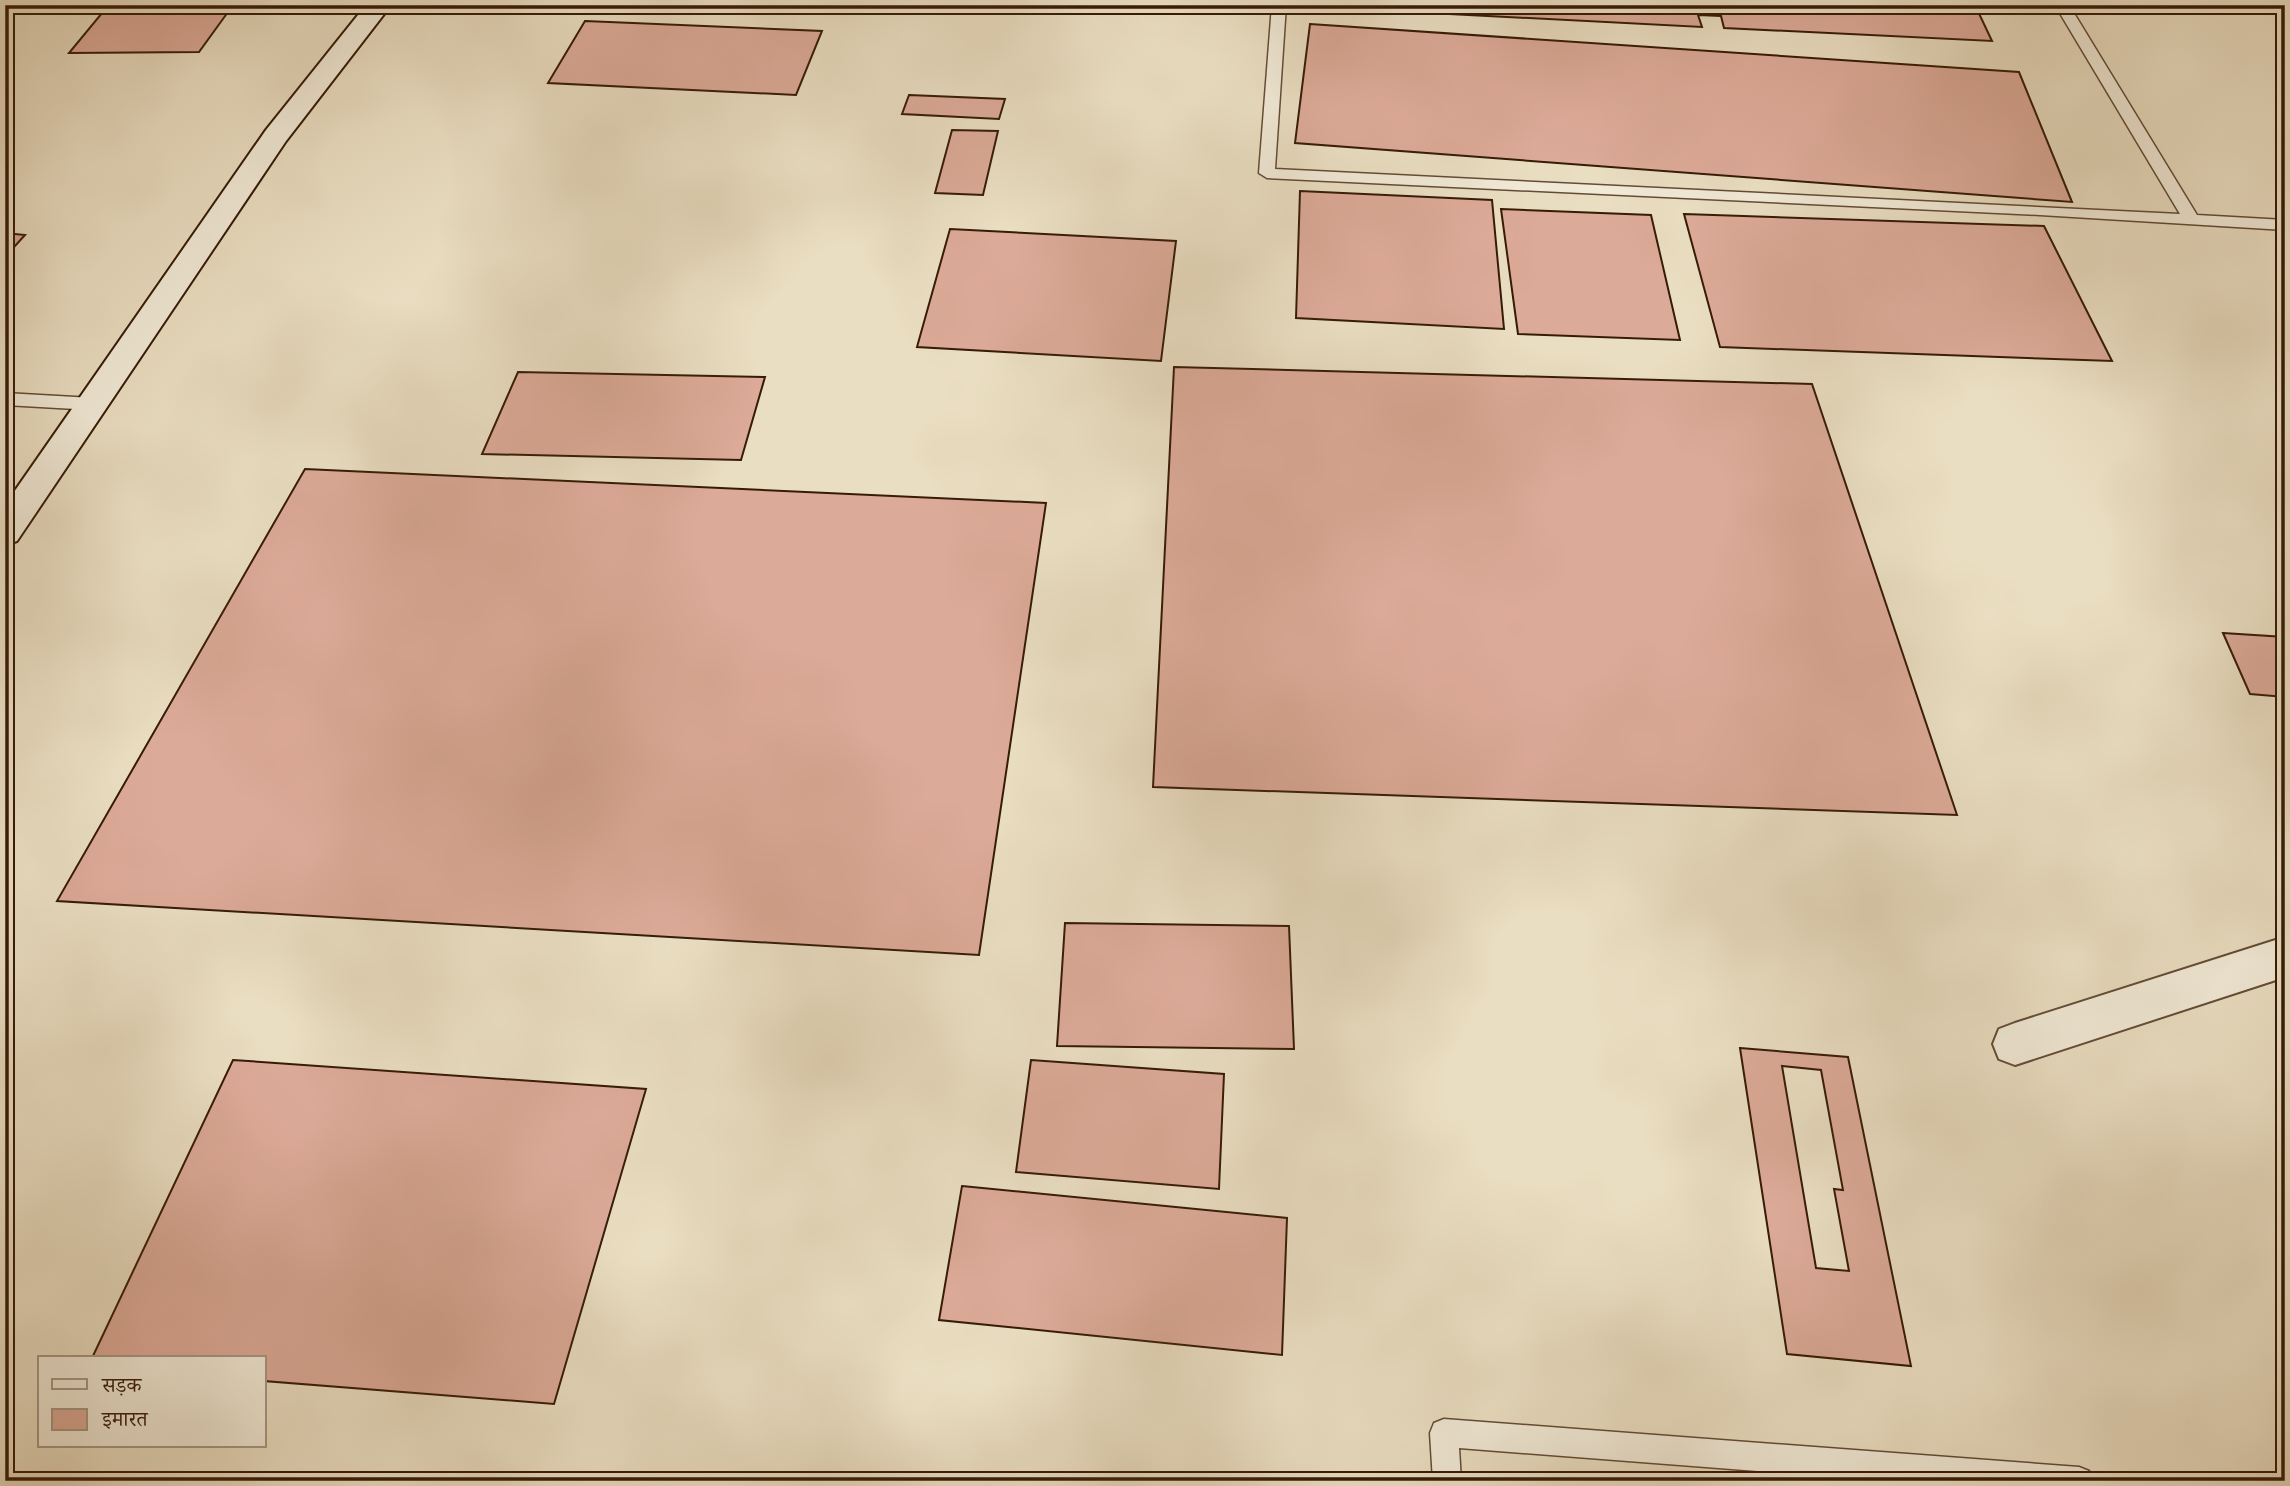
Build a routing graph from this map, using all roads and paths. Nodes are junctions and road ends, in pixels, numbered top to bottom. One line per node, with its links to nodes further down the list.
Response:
1 (379, 5): 7 (street)
2 (1279, 5): 4 (lane)
3 (2062, 5): 4 (lane)
4 (2192, 220): 5 (lane)
5 (2285, 225)
6 (5, 399): 7 (lane)
7 (93, 404): 8 (street)
8 (5, 532)
9 (2285, 957): 10 (street)
10 (2015, 1044)
11 (1447, 1481): 12 (lane)
12 (2079, 1481)

